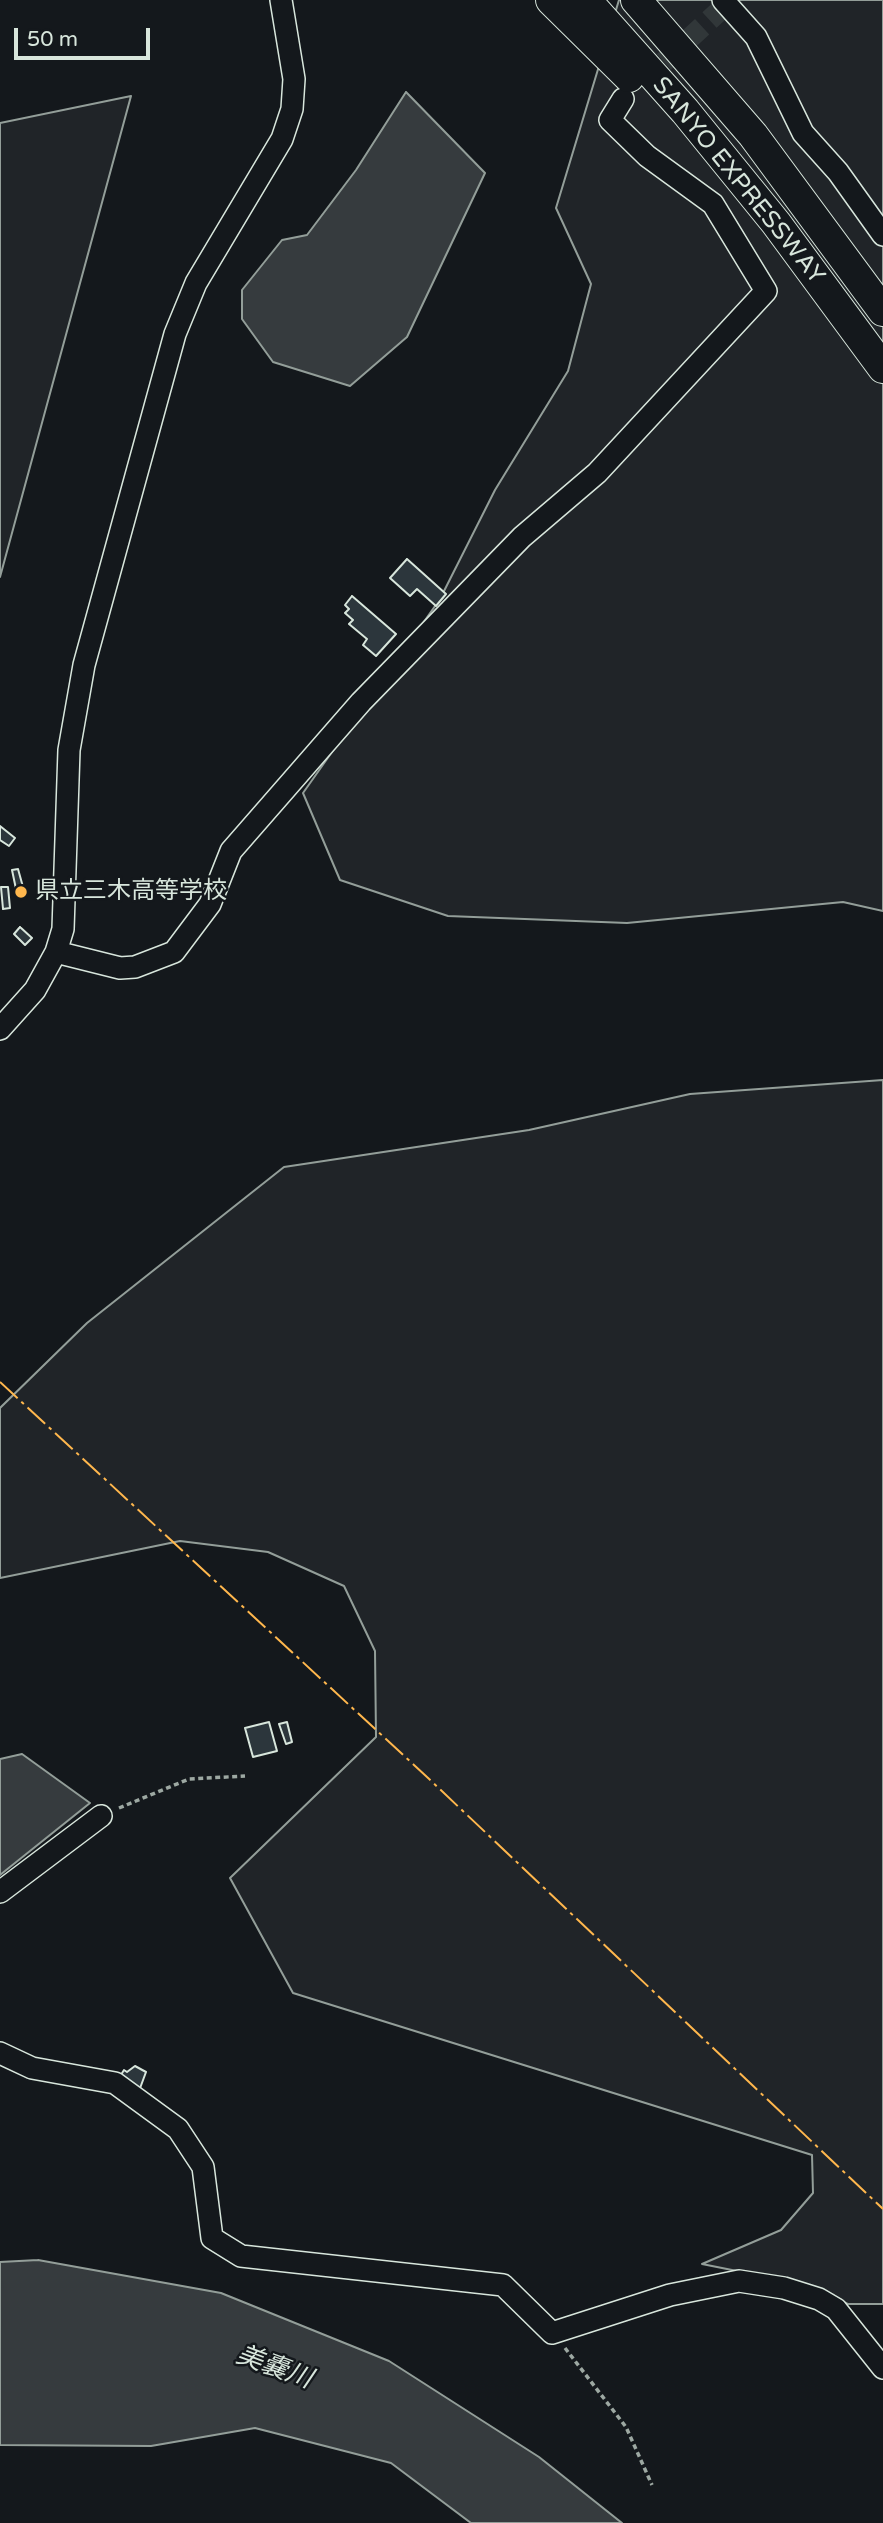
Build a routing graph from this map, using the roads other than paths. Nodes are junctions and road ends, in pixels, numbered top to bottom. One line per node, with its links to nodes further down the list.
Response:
1 (281, 0): 11 (street)
2 (551, 0): 9 (highway)
3 (586, 0): 9 (highway, SANYO EXPRESSWAY)
4 (636, 0): 8 (highway, SANYO EXPRESSWAY)
5 (723, 0): 7 (street)
6 (623, 99): 11 (street)
7 (883, 235)
8 (883, 311)
9 (858, 333): 10 (highway, SANYO EXPRESSWAY)
10 (883, 368)
11 (56, 952): 12 (street)
12 (0, 1029)
13 (101, 1816): 14 (street)
14 (0, 1892)
15 (0, 2053): 16 (street)
16 (883, 2368)

